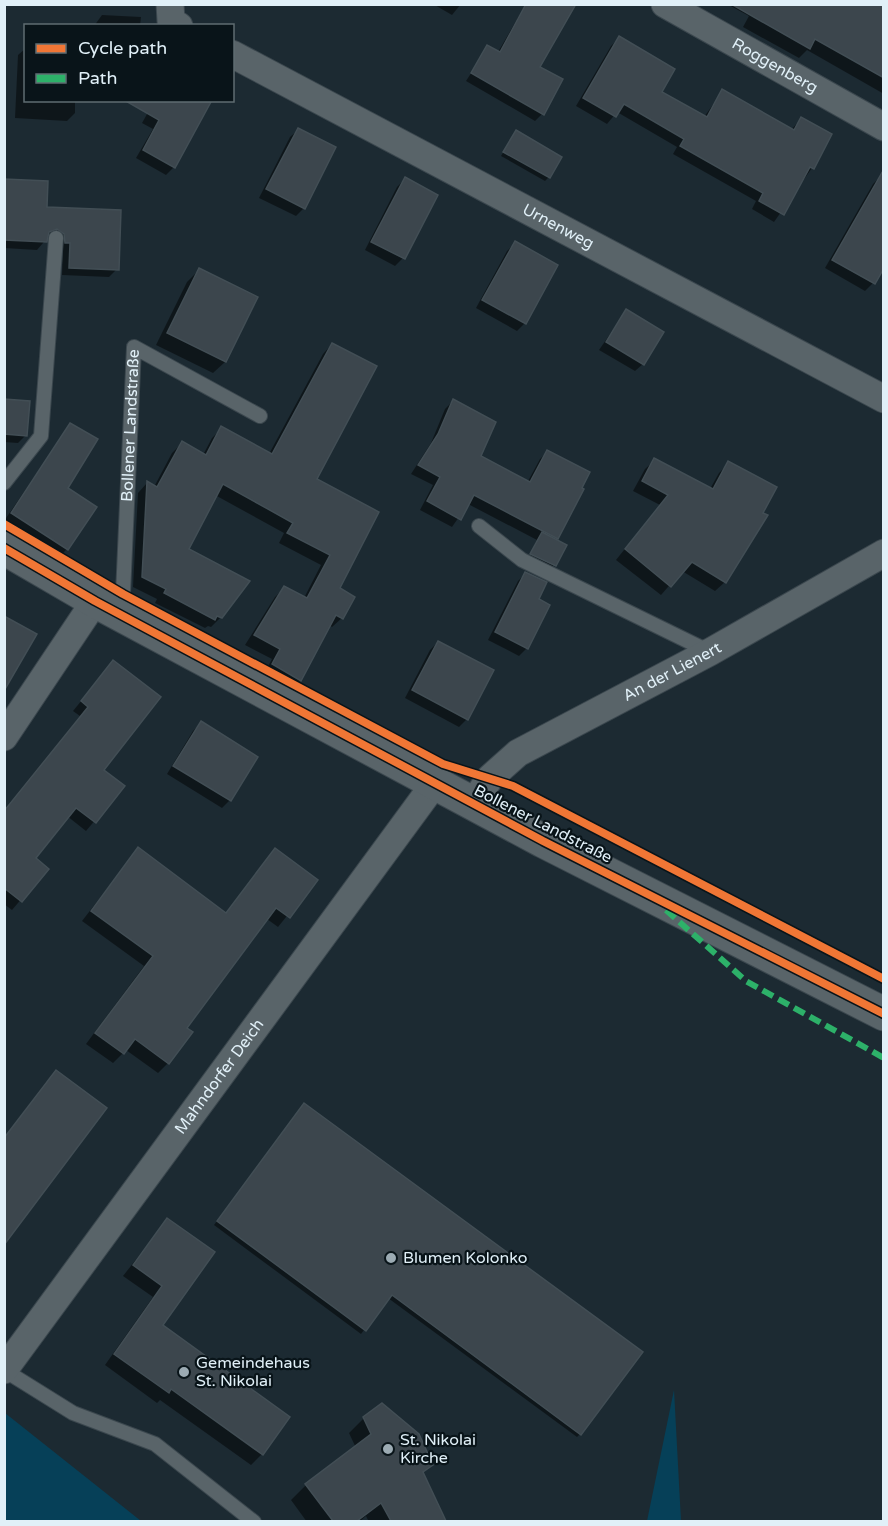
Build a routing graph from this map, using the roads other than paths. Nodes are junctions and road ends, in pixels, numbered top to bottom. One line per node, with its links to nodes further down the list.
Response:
1 (170, 4): 3 (street)
2 (665, 4): 5 (street, Roggenberg)
3 (176, 24)
4 (234, 55): 7 (street, Urnenweg)
5 (884, 127)
6 (56, 238): 9 (lane)
7 (884, 399)
8 (260, 416): 13 (lane, Bollener Landstraße)
9 (4, 483)
10 (479, 526): 14 (lane)
11 (4, 548): 13 (street, Bollener Landstraße)
12 (884, 553): 14 (street, An der Lienert)
13 (108, 607): 15 (street); 16 (street, Bollener Landstraße)
14 (710, 652): 17 (street, An der Lienert)
15 (4, 737)
16 (435, 783): 17 (street, Bollener Landstraße); 19 (street, Mahndorfer Deich)
17 (473, 803): 18 (street, Bollener Landstraße)
18 (884, 1014)
19 (4, 1370): 20 (lane)
20 (254, 1521)

